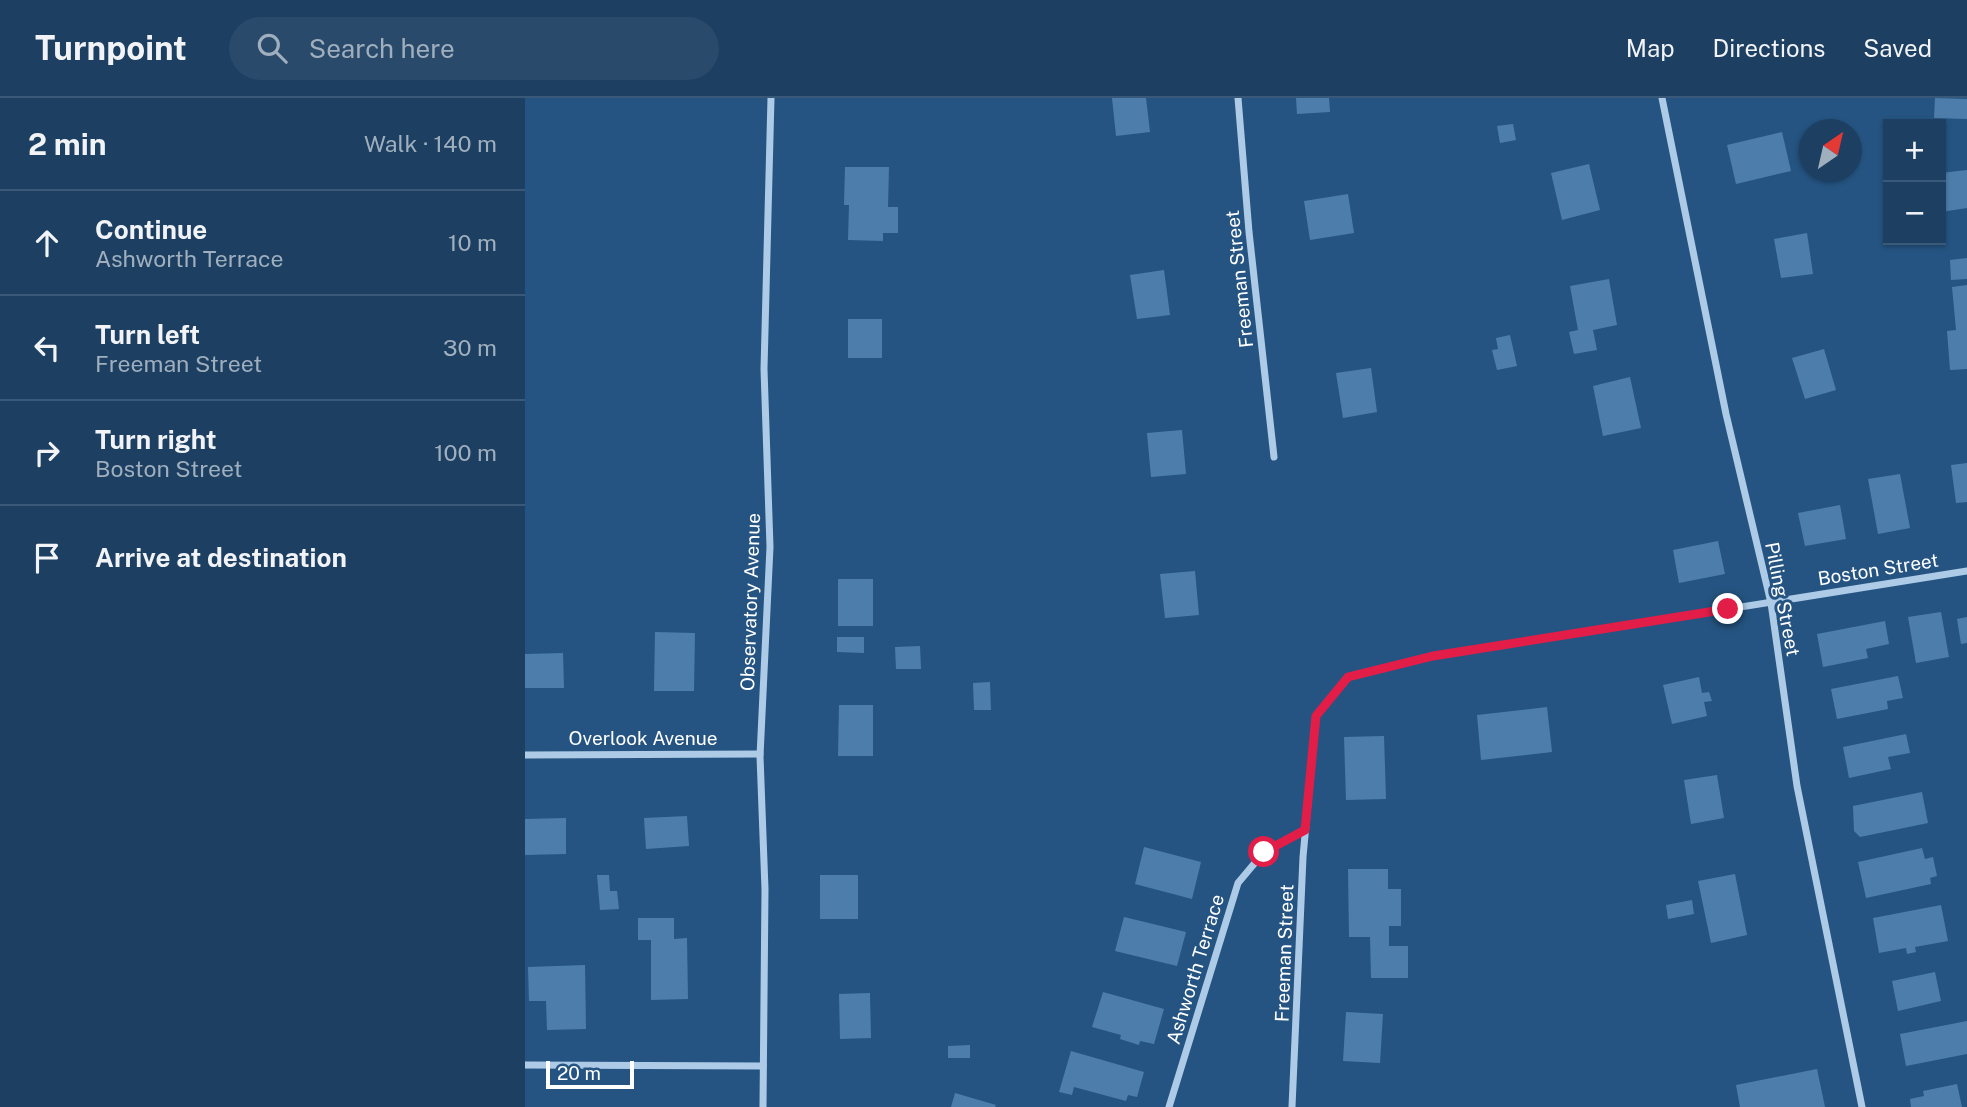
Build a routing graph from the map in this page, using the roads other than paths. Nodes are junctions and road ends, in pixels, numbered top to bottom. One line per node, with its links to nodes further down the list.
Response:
1 (771, 98): 8 (street, Observatory Avenue)
2 (1238, 98): 4 (street, Freeman Street)
3 (1663, 98): 6 (street, Pilling Street)
4 (1274, 457)
5 (1967, 571): 6 (street, Boston Street)
6 (1771, 603): 7 (street, Boston Street); 16 (street, Pilling Street)
7 (1316, 716): 10 (street, Freeman Street)
8 (760, 754): 9 (street, Overlook Avenue); 12 (street, Observatory Avenue)
9 (525, 755)
10 (1305, 830): 14 (street, Ashworth Terrace); 15 (street, Freeman Street)
11 (525, 1065): 12 (street)
12 (763, 1066): 13 (street, Observatory Avenue)
13 (763, 1107)
14 (1169, 1107)
15 (1292, 1107)
16 (1862, 1107)

